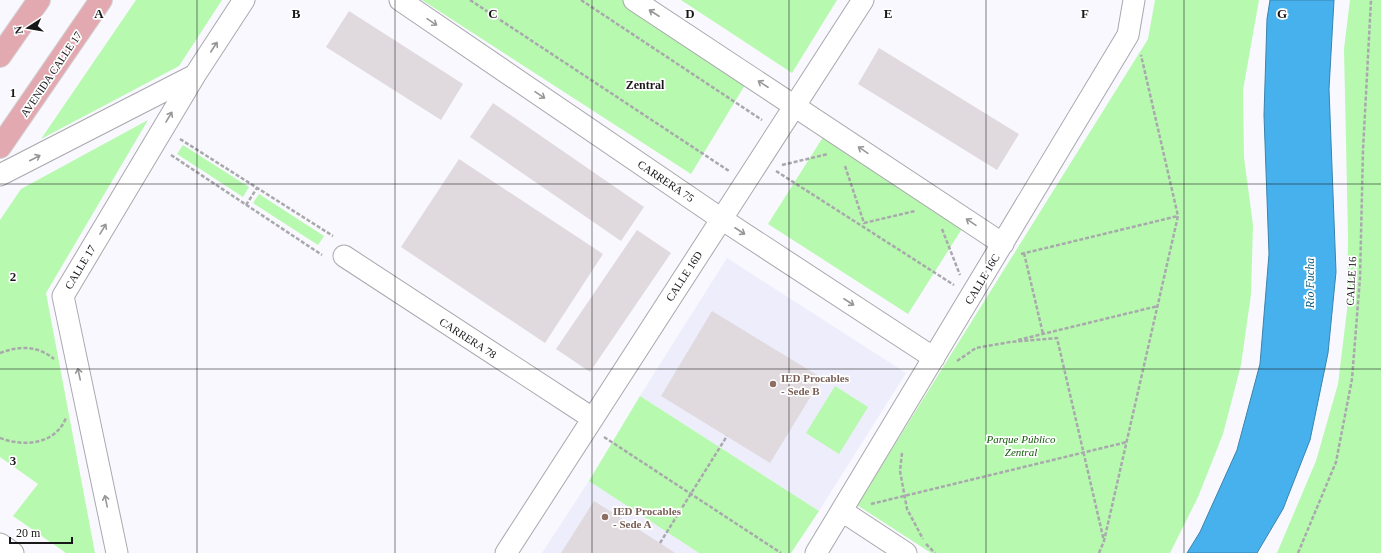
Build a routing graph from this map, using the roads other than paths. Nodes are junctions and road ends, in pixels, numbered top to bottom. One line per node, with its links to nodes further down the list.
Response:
1 (39, 0): 8 (main road)
2 (101, 0): 11 (main road, AVENIDA CALLE 17)
3 (244, 0): 9 (street, CALLE 17, one-way to 3)
4 (400, 0): 13 (street, CARRERA 75, one-way to 13)
5 (634, 0): 10 (street, one-way to 5)
6 (863, 0): 10 (street, CALLE 16D)
7 (1134, 0): 14 (street, CALLE 16C)
8 (0, 56)
9 (195, 75): 12 (street, CALLE 17, one-way to 9); 21 (street, CALLE 17, one-way to 9)
10 (796, 106): 13 (street, CALLE 16D); 14 (street, one-way to 10)
11 (0, 147)
12 (0, 175)
13 (722, 219): 16 (street, CARRERA 75, one-way to 16); 17 (street, CALLE 16D)
14 (1010, 249): 16 (street, CALLE 16C)
15 (344, 256): 17 (street, CARRERA 78)
16 (944, 361): 18 (street, CALLE 16C)
17 (596, 426): 22 (street, CALLE 16D)
18 (842, 511): 23 (street, CALLE 16C); 24 (street)
19 (0, 544): 20 (street)
20 (14, 553)
21 (116, 553)
22 (506, 553)
23 (816, 553)
24 (906, 553)

